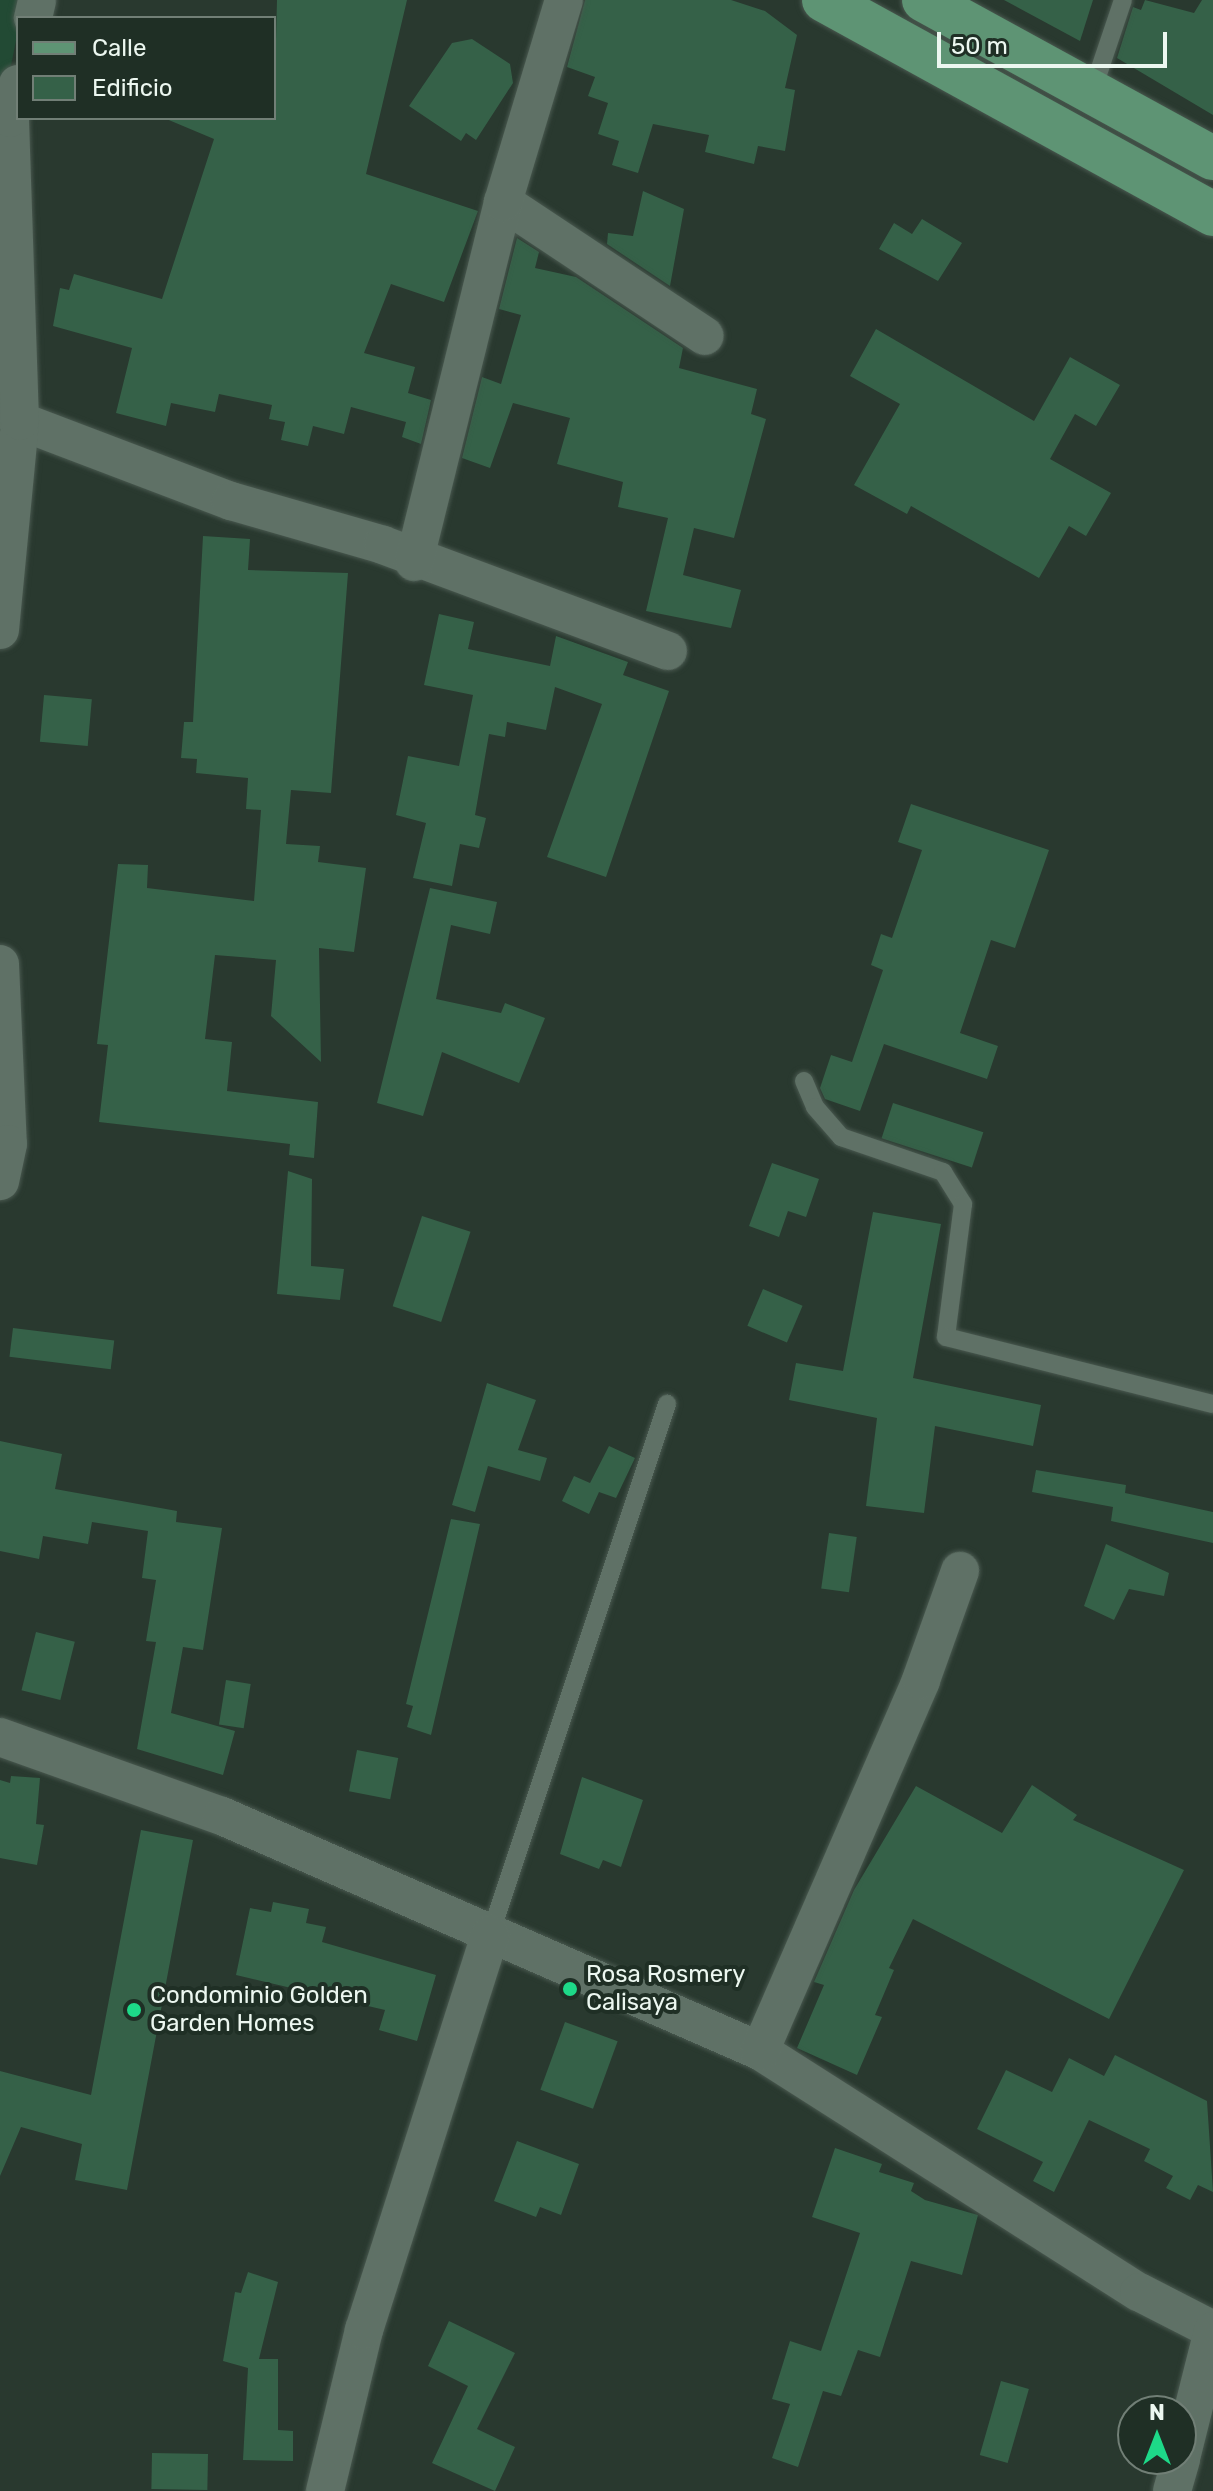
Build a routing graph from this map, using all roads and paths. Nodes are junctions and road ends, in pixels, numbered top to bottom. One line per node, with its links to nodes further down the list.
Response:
1 (564, 0): 8 (street)
2 (824, 0): 9 (main road)
3 (924, 0): 6 (main road)
4 (1123, 0): 6 (lane)
5 (16, 92): 11 (street)
6 (1092, 93): 7 (main road)
7 (1213, 158)
8 (503, 202): 10 (street); 12 (street)
9 (1213, 214)
10 (705, 336)
11 (10, 412): 12 (street); 13 (street)
12 (414, 562): 14 (street)
13 (0, 630)
14 (668, 651)
15 (0, 964): 16 (street)
16 (2, 1074): 18 (street)
17 (804, 1081): 20 (lane)
18 (0, 1181)
19 (667, 1404): 23 (lane)
20 (1213, 1404)
21 (960, 1571): 24 (street)
22 (0, 1737): 23 (street)
23 (490, 1935): 24 (street); 27 (street)
24 (760, 2051): 25 (street)
25 (1213, 2331): 26 (street)
26 (1197, 2395)
27 (325, 2491)

